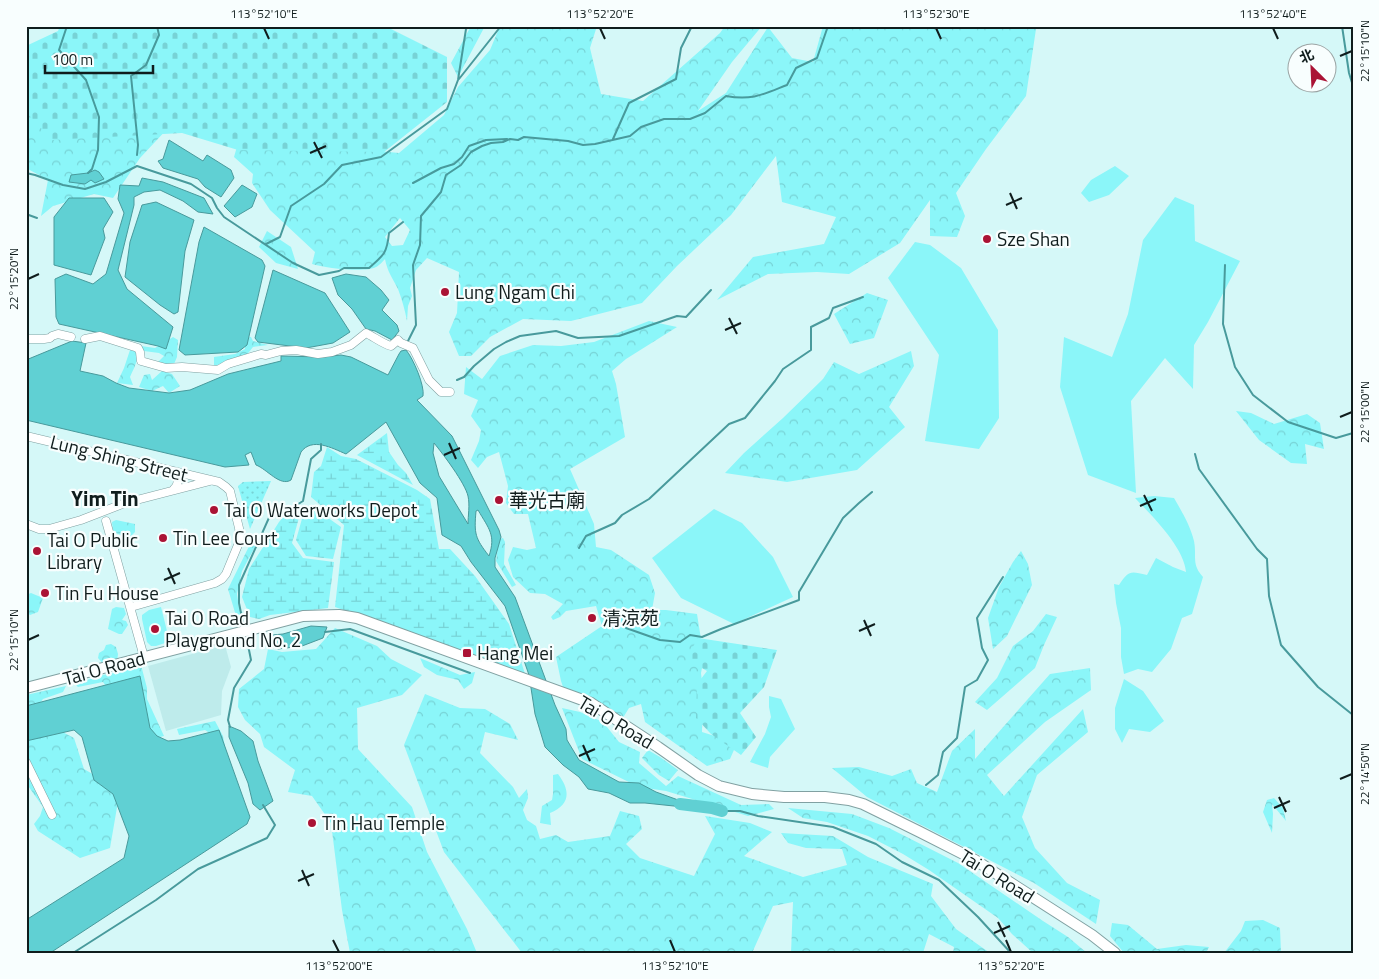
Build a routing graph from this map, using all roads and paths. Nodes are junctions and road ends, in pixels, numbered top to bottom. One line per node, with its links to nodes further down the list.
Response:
1 (71, 337): 2 (street)
2 (26, 338)
3 (85, 339): 4 (street)
4 (450, 392)
5 (26, 436): 6 (street, Lung Shing Street)
6 (168, 470): 7 (street, Lung Shing Street); 8 (street)
7 (212, 480): 8 (street, Lung Shing Street); 11 (street, Lung Shing Street)
8 (174, 490): 10 (street, Lung Shing Street)
9 (106, 521): 11 (street)
10 (26, 524)
11 (130, 607): 12 (street)
12 (144, 657): 13 (main road, Tai O Road); 16 (main road, Tai O Road)
13 (26, 688)
14 (26, 762): 15 (street)
15 (52, 814)
16 (1115, 953)

